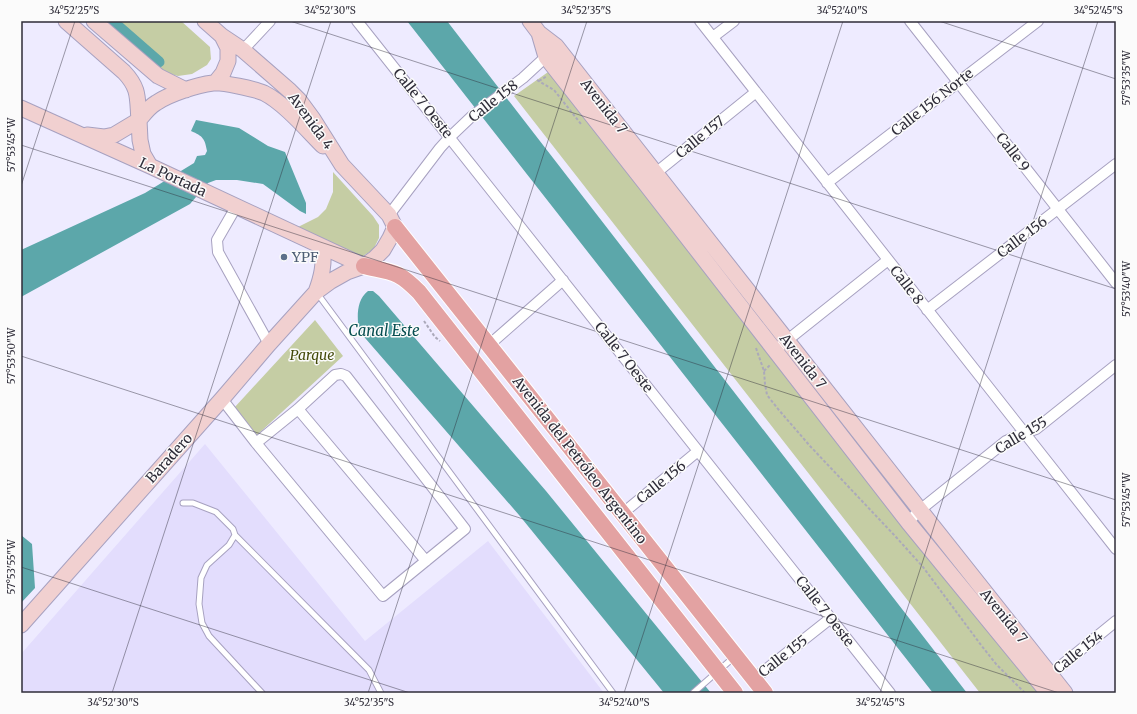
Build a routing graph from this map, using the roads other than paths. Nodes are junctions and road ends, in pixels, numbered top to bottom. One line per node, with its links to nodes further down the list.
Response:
1 (66, 21): 20 (main road)
2 (94, 21): 17 (main road)
3 (205, 21): 11 (main road, Avenida 4)
4 (270, 21): 13 (street)
5 (357, 21): 22 (street, Calle 7 Oeste)
6 (700, 21): 12 (street, Calle 8)
7 (734, 21): 12 (street)
8 (910, 21): 15 (street, Calle 9)
9 (1038, 21): 15 (street, Calle 156 Norte)
10 (534, 27): 14 (main road, Avenida 7)
11 (222, 36): 13 (main road, Avenida 4); 16 (main road)
12 (713, 37): 18 (street, Calle 8)
13 (243, 50): 24 (main road, Avenida 4)
14 (551, 51): 22 (street, Calle 158); 26 (main road, Avenida 7); 27 (main road, Avenida 7)
15 (958, 81): 28 (street, Calle 156 Norte); 30 (street, Calle 9)
16 (214, 83): 17 (main road); 24 (main road)
17 (186, 90): 20 (main road)
18 (756, 92): 26 (street, Calle 157); 28 (street, Calle 8)
19 (21, 108): 21 (main road, La Portada)
20 (139, 120): 21 (main road); 25 (main road)
21 (74, 133): 25 (main road, La Portada)
22 (450, 137): 31 (street, Calle 158); 35 (street, Calle 7 Oeste)
23 (1116, 164): 30 (street, Calle 156)
24 (342, 165): 31 (main road, Avenida 4)
25 (150, 166): 29 (main road, La Portada)
26 (656, 172): 27 (street, Calle 157); 39 (main road, Avenida 7)
27 (645, 183): 42 (main road, Avenida 7)
28 (827, 183): 33 (street, Calle 8)
29 (236, 207): 32 (main road, La Portada); 40 (street)
30 (1058, 210): 36 (street, Calle 9); 38 (street, Calle 156)
31 (392, 221): 34 (main road, Baradero); 41 (main road, Avenida del Petróleo Argentino)
32 (323, 248): 34 (main road, La Portada); 37 (main road, Baradero)
33 (888, 260): 38 (street, Calle 8); 39 (street)
34 (364, 266): 37 (main road, Baradero); 60 (main road, Avenida del Petróleo Argentino)
35 (564, 280): 41 (street); 48 (street, Calle 7 Oeste)
36 (1116, 283)
37 (316, 292): 40 (main road, Baradero); 65 (lane)
38 (927, 310): 46 (street, Calle 8)
39 (787, 341): 42 (street); 50 (main road, Avenida 7)
40 (269, 344): 44 (main road, Baradero)
41 (489, 345): 51 (main road, Avenida del Petróleo Argentino)
42 (775, 350): 52 (main road, Avenida 7)
43 (1116, 365): 46 (street, Calle 155)
44 (222, 399): 47 (street); 58 (main road, Baradero)
45 (298, 409): 47 (street); 55 (street); 55 (street)
46 (1024, 433): 50 (street, Calle 155); 54 (street, Calle 8)
47 (256, 443): 55 (street)
48 (698, 451): 51 (street, Calle 156); 56 (street, Calle 7 Oeste)
49 (183, 503): 53 (lane)
50 (920, 510): 52 (street, Calle 155); 62 (main road, Avenida 7)
51 (623, 513): 59 (main road, Avenida del Petróleo Argentino)
52 (908, 522): 62 (main road, Avenida 7)
53 (235, 535): 63 (lane); 64 (lane)
54 (1116, 549)
55 (426, 561)
56 (831, 618): 61 (street, Calle 155); 69 (street, Calle 7 Oeste)
57 (1116, 621): 62 (street, Calle 154)
58 (21, 625)
59 (736, 656): 60 (lane); 61 (main road, Avenida del Petróleo Argentino)
60 (713, 676): 66 (lane); 67 (main road, Avenida del Petróleo Argentino)
61 (754, 679): 68 (main road, Avenida del Petróleo Argentino)
62 (1046, 684): 70 (main road, Avenida 7)
63 (262, 693)
64 (382, 693)
65 (613, 693)
66 (693, 693)
67 (735, 693)
68 (766, 693)
69 (890, 693)
70 (1065, 693)

